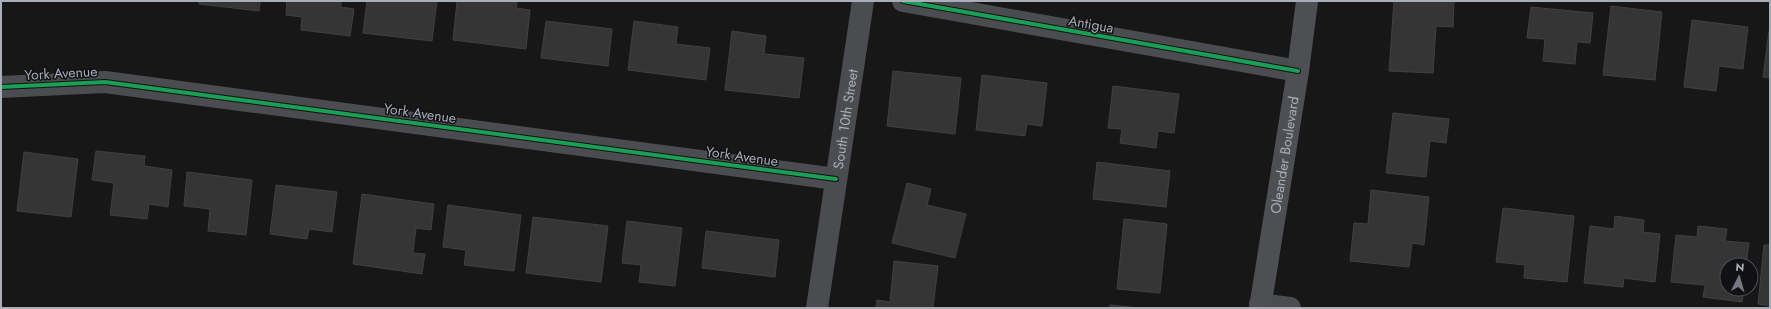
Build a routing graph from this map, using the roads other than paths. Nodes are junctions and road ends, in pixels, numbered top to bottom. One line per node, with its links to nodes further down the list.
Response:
1 (863, 1): 6 (street, South 10th Street)
2 (903, 1): 4 (street, Antigua)
3 (1307, 1): 4 (main road, Oleander Boulevard)
4 (1298, 71): 7 (main road, Oleander Boulevard)
5 (1, 86): 6 (street, York Avenue)
6 (836, 179): 8 (street, South 10th Street)
7 (1260, 306): 9 (street)
8 (817, 308)
9 (1290, 308)

